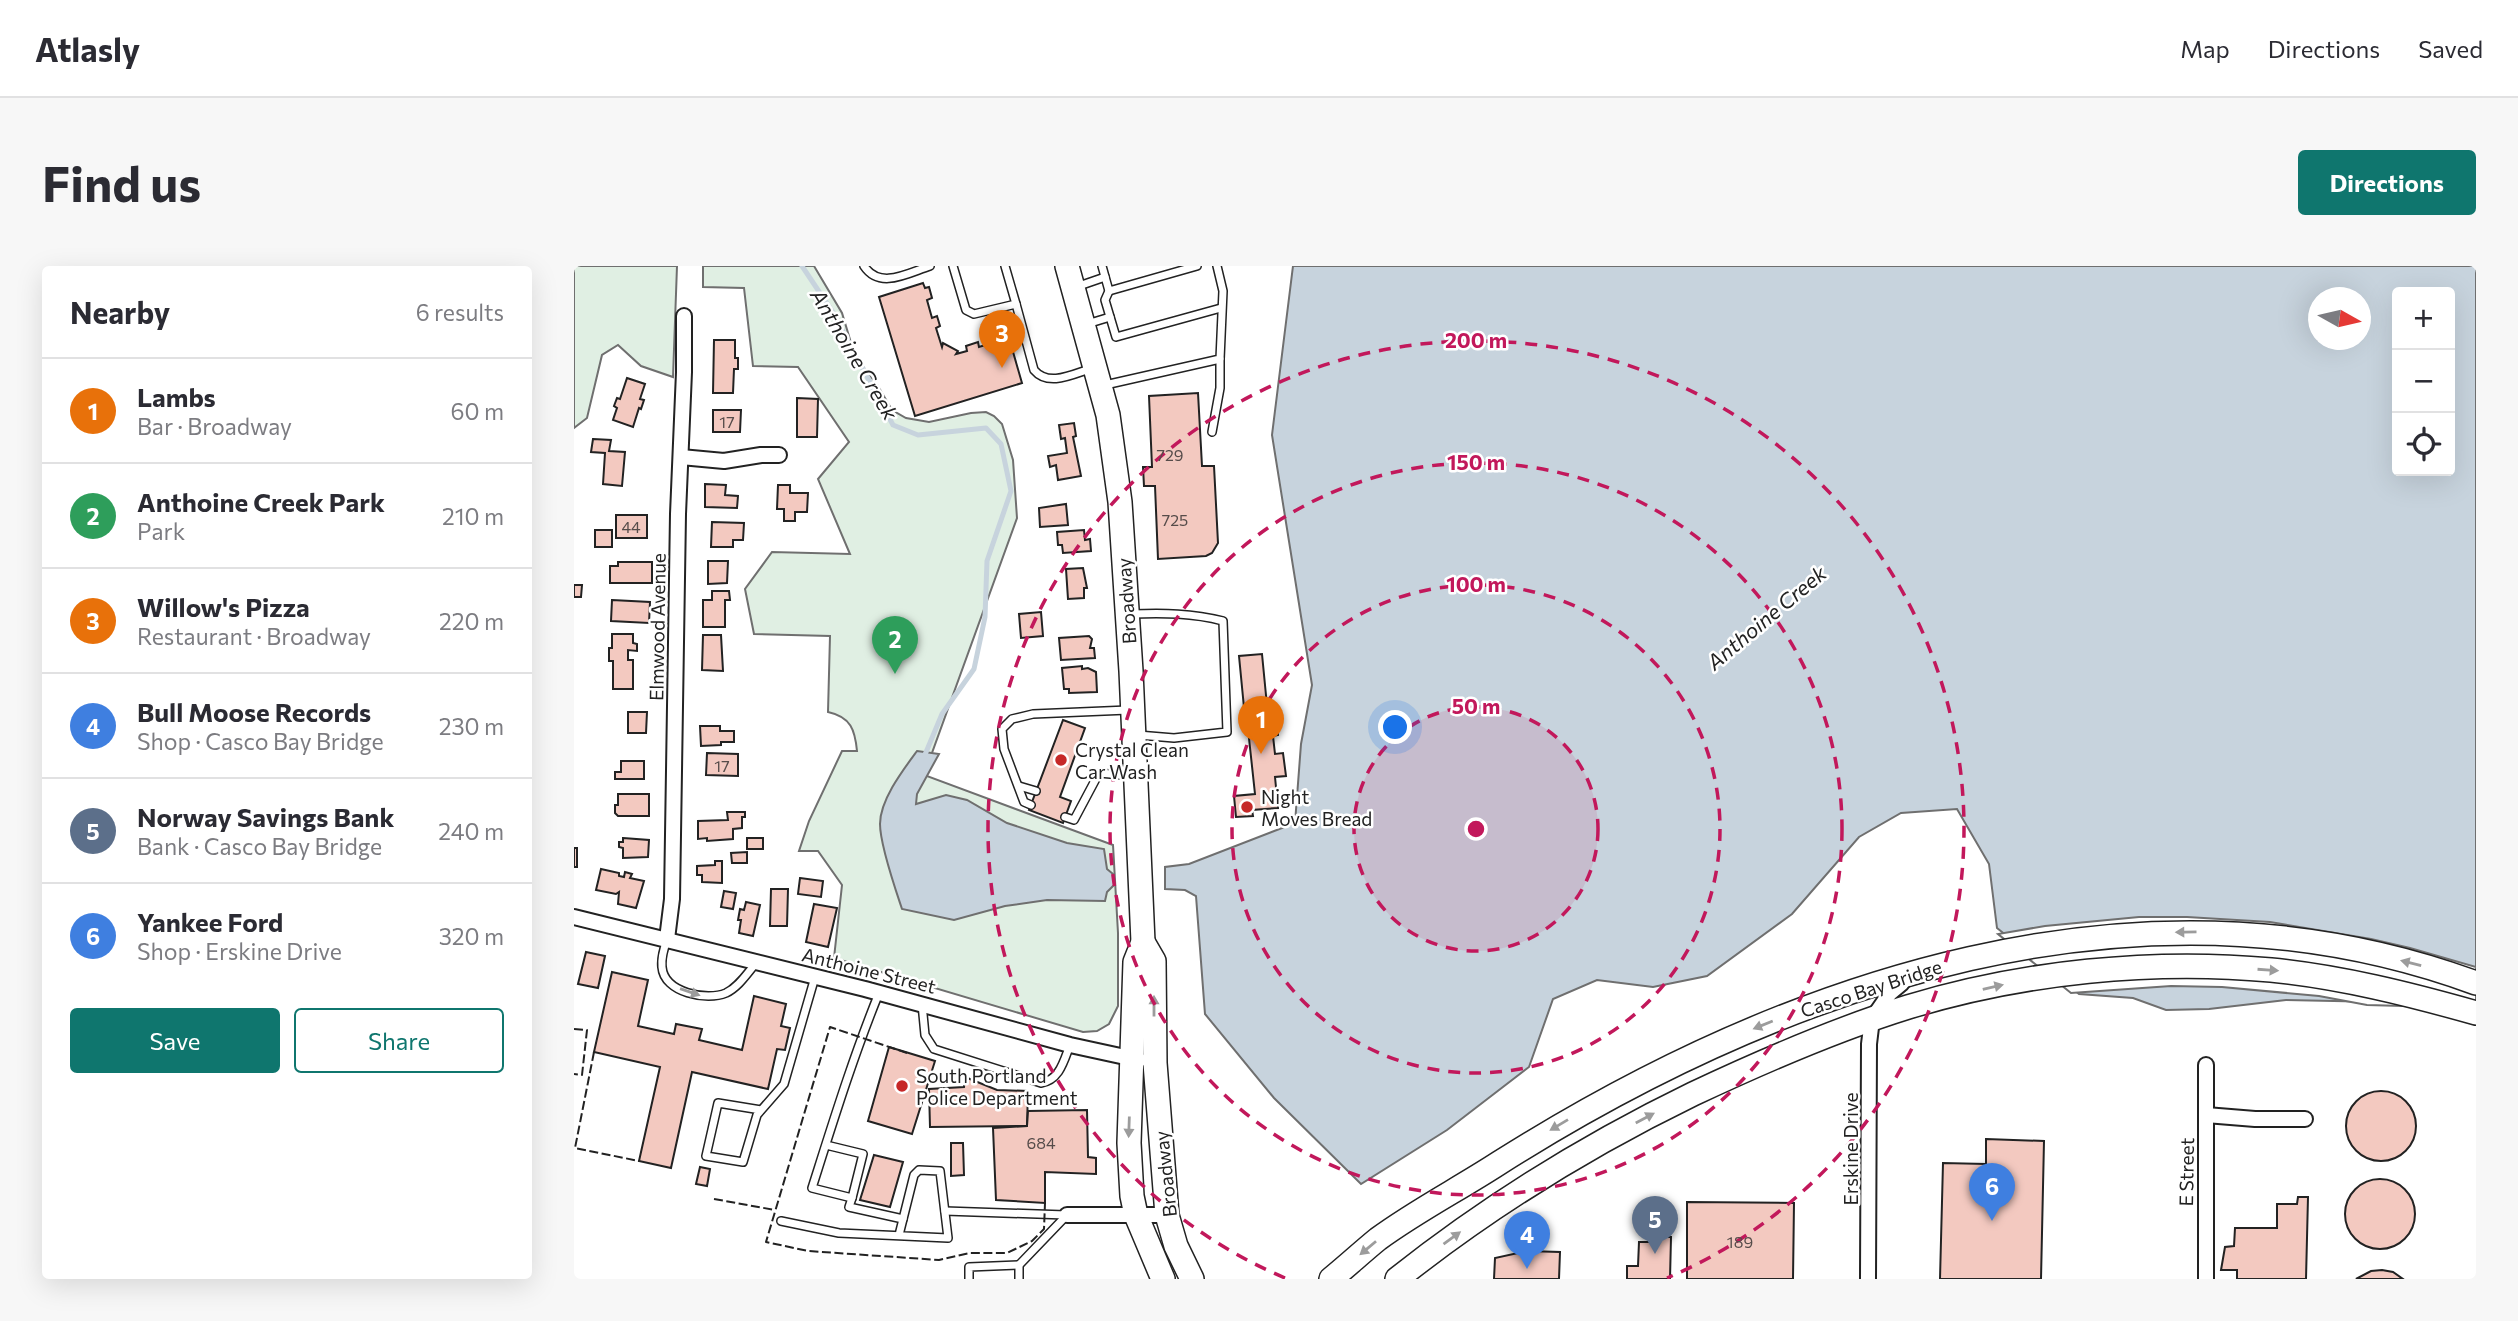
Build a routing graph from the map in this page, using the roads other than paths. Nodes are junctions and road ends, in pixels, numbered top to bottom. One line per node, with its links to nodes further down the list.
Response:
1 (864, 266): 2 (lane)
2 (930, 266)
3 (953, 266): 11 (lane)
4 (1005, 266): 11 (lane)
5 (1102, 266): 9 (lane)
6 (1197, 266): 10 (lane)
7 (1217, 266): 12 (lane)
8 (1070, 277): 9 (lane); 15 (main road, Broadway)
9 (1105, 277): 10 (lane)
10 (1109, 291): 14 (lane)
11 (1016, 304): 17 (lane)
12 (1221, 308): 14 (lane); 16 (lane)
13 (684, 316): 20 (street, Elmwood Avenue)
14 (1110, 317): 15 (lane)
15 (1084, 325): 17 (main road, Broadway)
16 (1220, 359): 17 (lane); 18 (lane)
17 (1098, 377): 21 (main road, Broadway)
18 (1212, 432)
19 (779, 455): 20 (street)
20 (681, 457): 32 (street, Elmwood Avenue)
21 (1127, 614): 22 (main road, Broadway); 23 (lane)
22 (1132, 710): 23 (main road, Broadway); 25 (lane)
23 (1133, 734): 24 (main road, Broadway)
24 (1135, 776): 29 (lane); 33 (main road, Broadway)
25 (1019, 786): 26 (lane); 28 (lane)
26 (1036, 791)
27 (1070, 803): 29 (lane)
28 (1031, 805)
29 (1081, 807): 30 (lane)
30 (1065, 817)
31 (574, 917): 32 (street, Anthoine Street)
32 (667, 939): 34 (street, Anthoine Street); 34 (lane, one-way to 34)
33 (1143, 942): 43 (main road, Broadway); 44 (main road, Broadway, one-way to 33)
34 (757, 962): 36 (street, Anthoine Street)
35 (1920, 969): 37 (main road, Casco Bay Bridge, one-way to 35); 41 (street); 63 (main road, Casco Bay Bridge, one-way to 63)
36 (815, 976): 38 (street, Anthoine Street); 46 (lane)
37 (2476, 983)
38 (880, 993): 39 (street, Anthoine Street); 49 (lane)
39 (922, 1003): 42 (street, Anthoine Street); 42 (lane)
40 (2476, 1013): 41 (main road, Casco Bay Bridge, one-way to 40)
41 (1872, 1019): 64 (main road, Casco Bay Bridge, one-way to 41); 65 (street, Erskine Drive)
42 (1070, 1045): 43 (street, Anthoine Street)
43 (1131, 1058): 44 (street, Anthoine Street); 52 (main road, Broadway, one-way to 52)
44 (1155, 1063): 53 (main road, Broadway)
45 (2206, 1065): 47 (street, E Street)
46 (761, 1110): 46 (lane)
47 (2206, 1115): 48 (street); 66 (street, E Street)
48 (2305, 1119)
49 (826, 1144): 50 (lane); 50 (lane)
50 (852, 1198): 55 (lane)
51 (945, 1211): 54 (lane); 55 (lane); 57 (lane)
52 (1136, 1215): 53 (street); 54 (street); 61 (main road, Broadway)
53 (1167, 1215): 62 (main road, Broadway)
54 (1067, 1216): 58 (lane)
55 (903, 1219): 57 (lane)
56 (781, 1221): 57 (lane)
57 (899, 1235)
58 (1018, 1265): 59 (lane); 60 (lane)
59 (969, 1279)
60 (1019, 1279)
61 (1163, 1279)
62 (1192, 1279)
63 (1331, 1279)
64 (1397, 1279)
65 (1868, 1279)
66 (2206, 1279)

